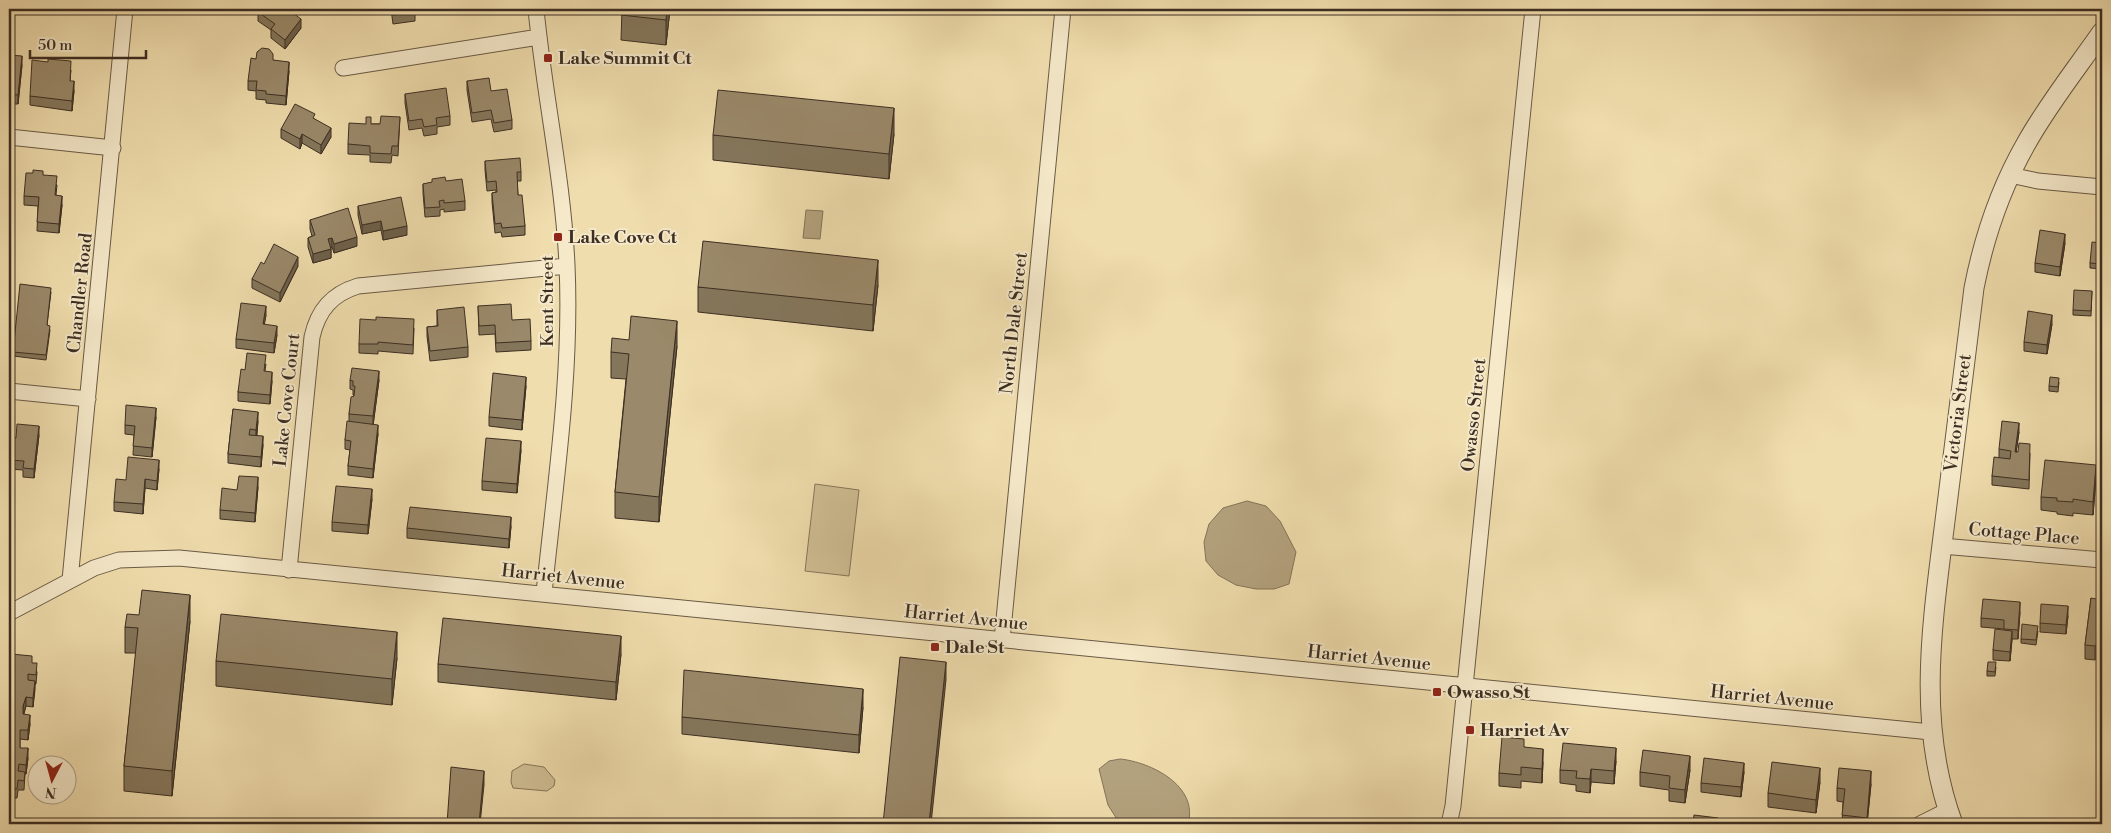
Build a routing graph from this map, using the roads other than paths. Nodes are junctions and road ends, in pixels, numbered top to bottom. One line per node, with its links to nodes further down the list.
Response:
1 (125, 9): 9 (street, Chandler Road)
2 (536, 9): 6 (street, Kent Street)
3 (1063, 9): 21 (street, North Dale Street)
4 (1533, 9): 22 (street, Owasso Street)
5 (2102, 32): 10 (street, Victoria Street)
6 (539, 38): 7 (street); 12 (street, Kent Street)
7 (343, 68)
8 (9, 138): 9 (street)
9 (113, 148): 14 (street, Chandler Road)
10 (2010, 175): 11 (street); 15 (street, Victoria Street)
11 (2102, 187)
12 (567, 266): 17 (street, Lake Cove Court); 19 (street, Kent Street)
13 (9, 391): 14 (street)
14 (88, 399): 18 (street, Chandler Road)
15 (1942, 546): 16 (street, Cottage Place); 23 (street, Victoria Street)
16 (2102, 560)
17 (289, 570): 18 (street, Harriet Avenue); 19 (street, Harriet Avenue)
18 (70, 580): 20 (street, Harriet Avenue)
19 (544, 593): 21 (street, Harriet Avenue)
20 (9, 613)
21 (1002, 640): 22 (street, Harriet Avenue)
22 (1466, 686): 23 (street, Harriet Avenue); 25 (street, Owasso Street)
23 (1931, 732): 24 (street, Victoria Street)
24 (1950, 817): 26 (street)
25 (1449, 824)
26 (1920, 824)

